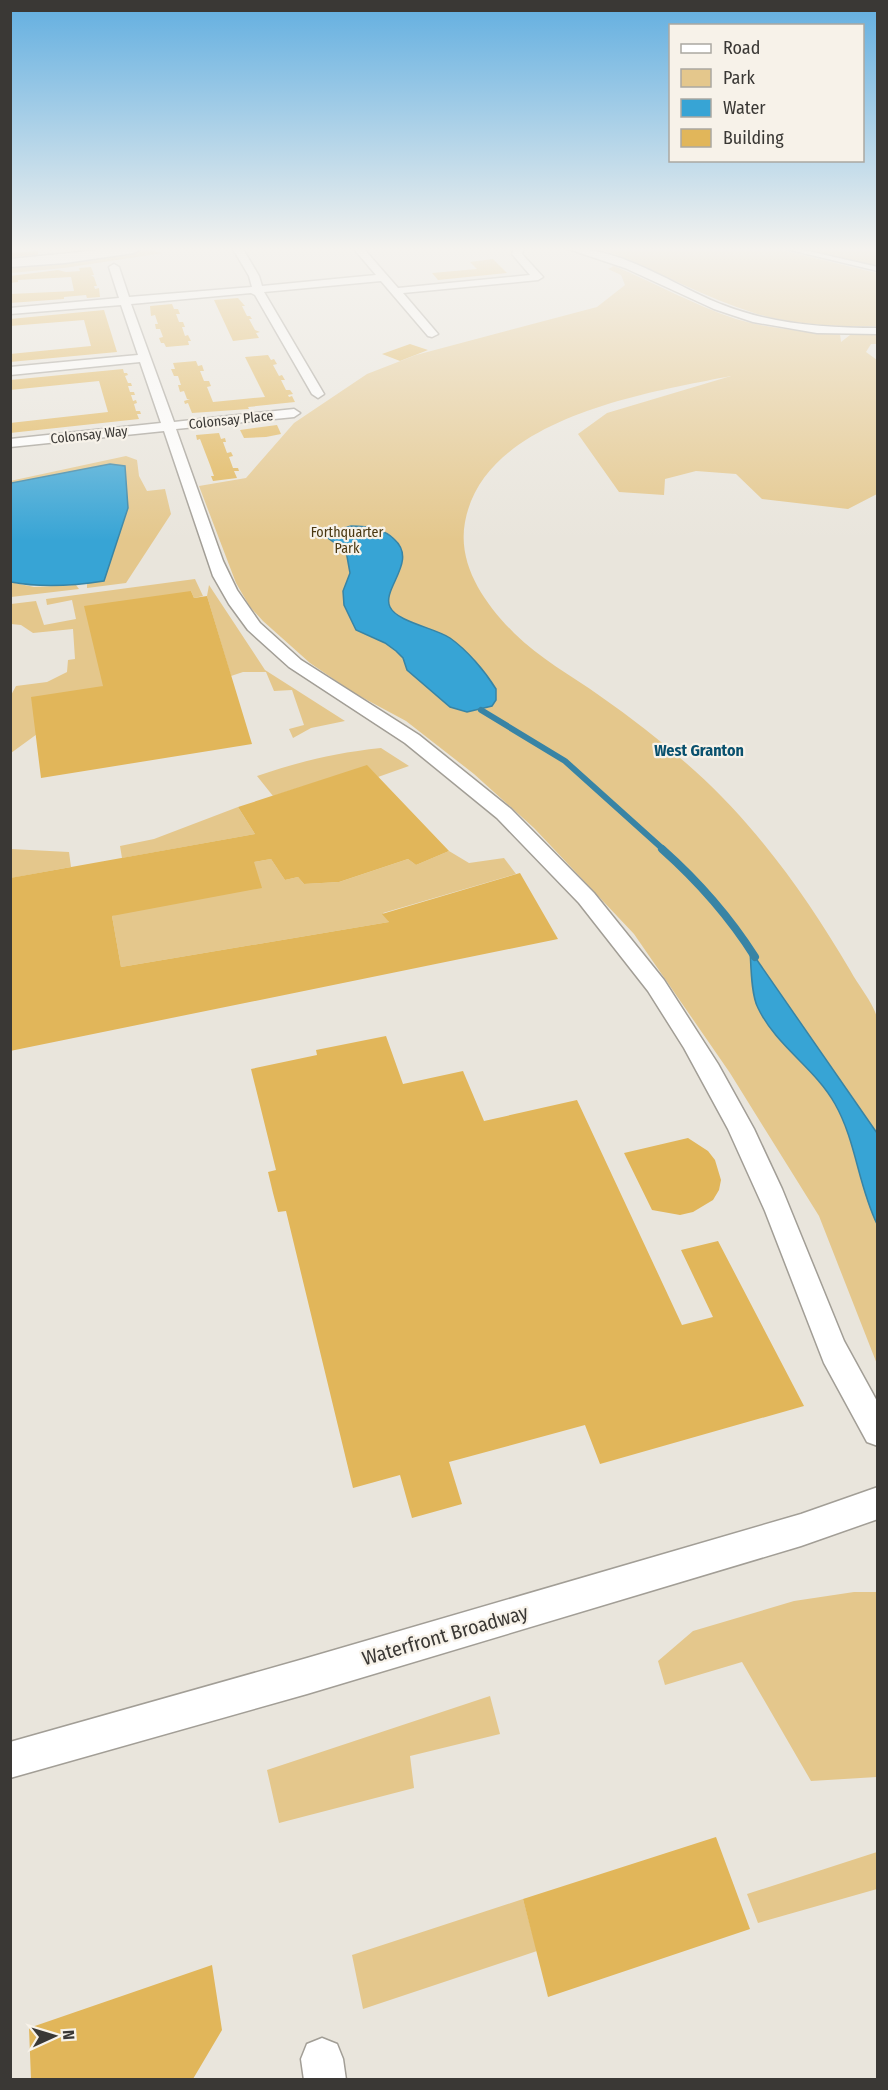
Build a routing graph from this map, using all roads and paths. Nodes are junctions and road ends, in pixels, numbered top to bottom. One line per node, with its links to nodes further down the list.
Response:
1 (141, 347): 3 (street)
2 (289, 347): 5 (street)
3 (145, 358): 4 (street); 7 (street)
4 (10, 371)
5 (318, 394)
6 (294, 413): 7 (street, Colonsay Place)
7 (168, 426): 8 (street, Colonsay Way); 9 (street)
8 (10, 443)
9 (878, 1432)
10 (878, 1503): 11 (street, Waterfront Broadway)
11 (10, 1760)

